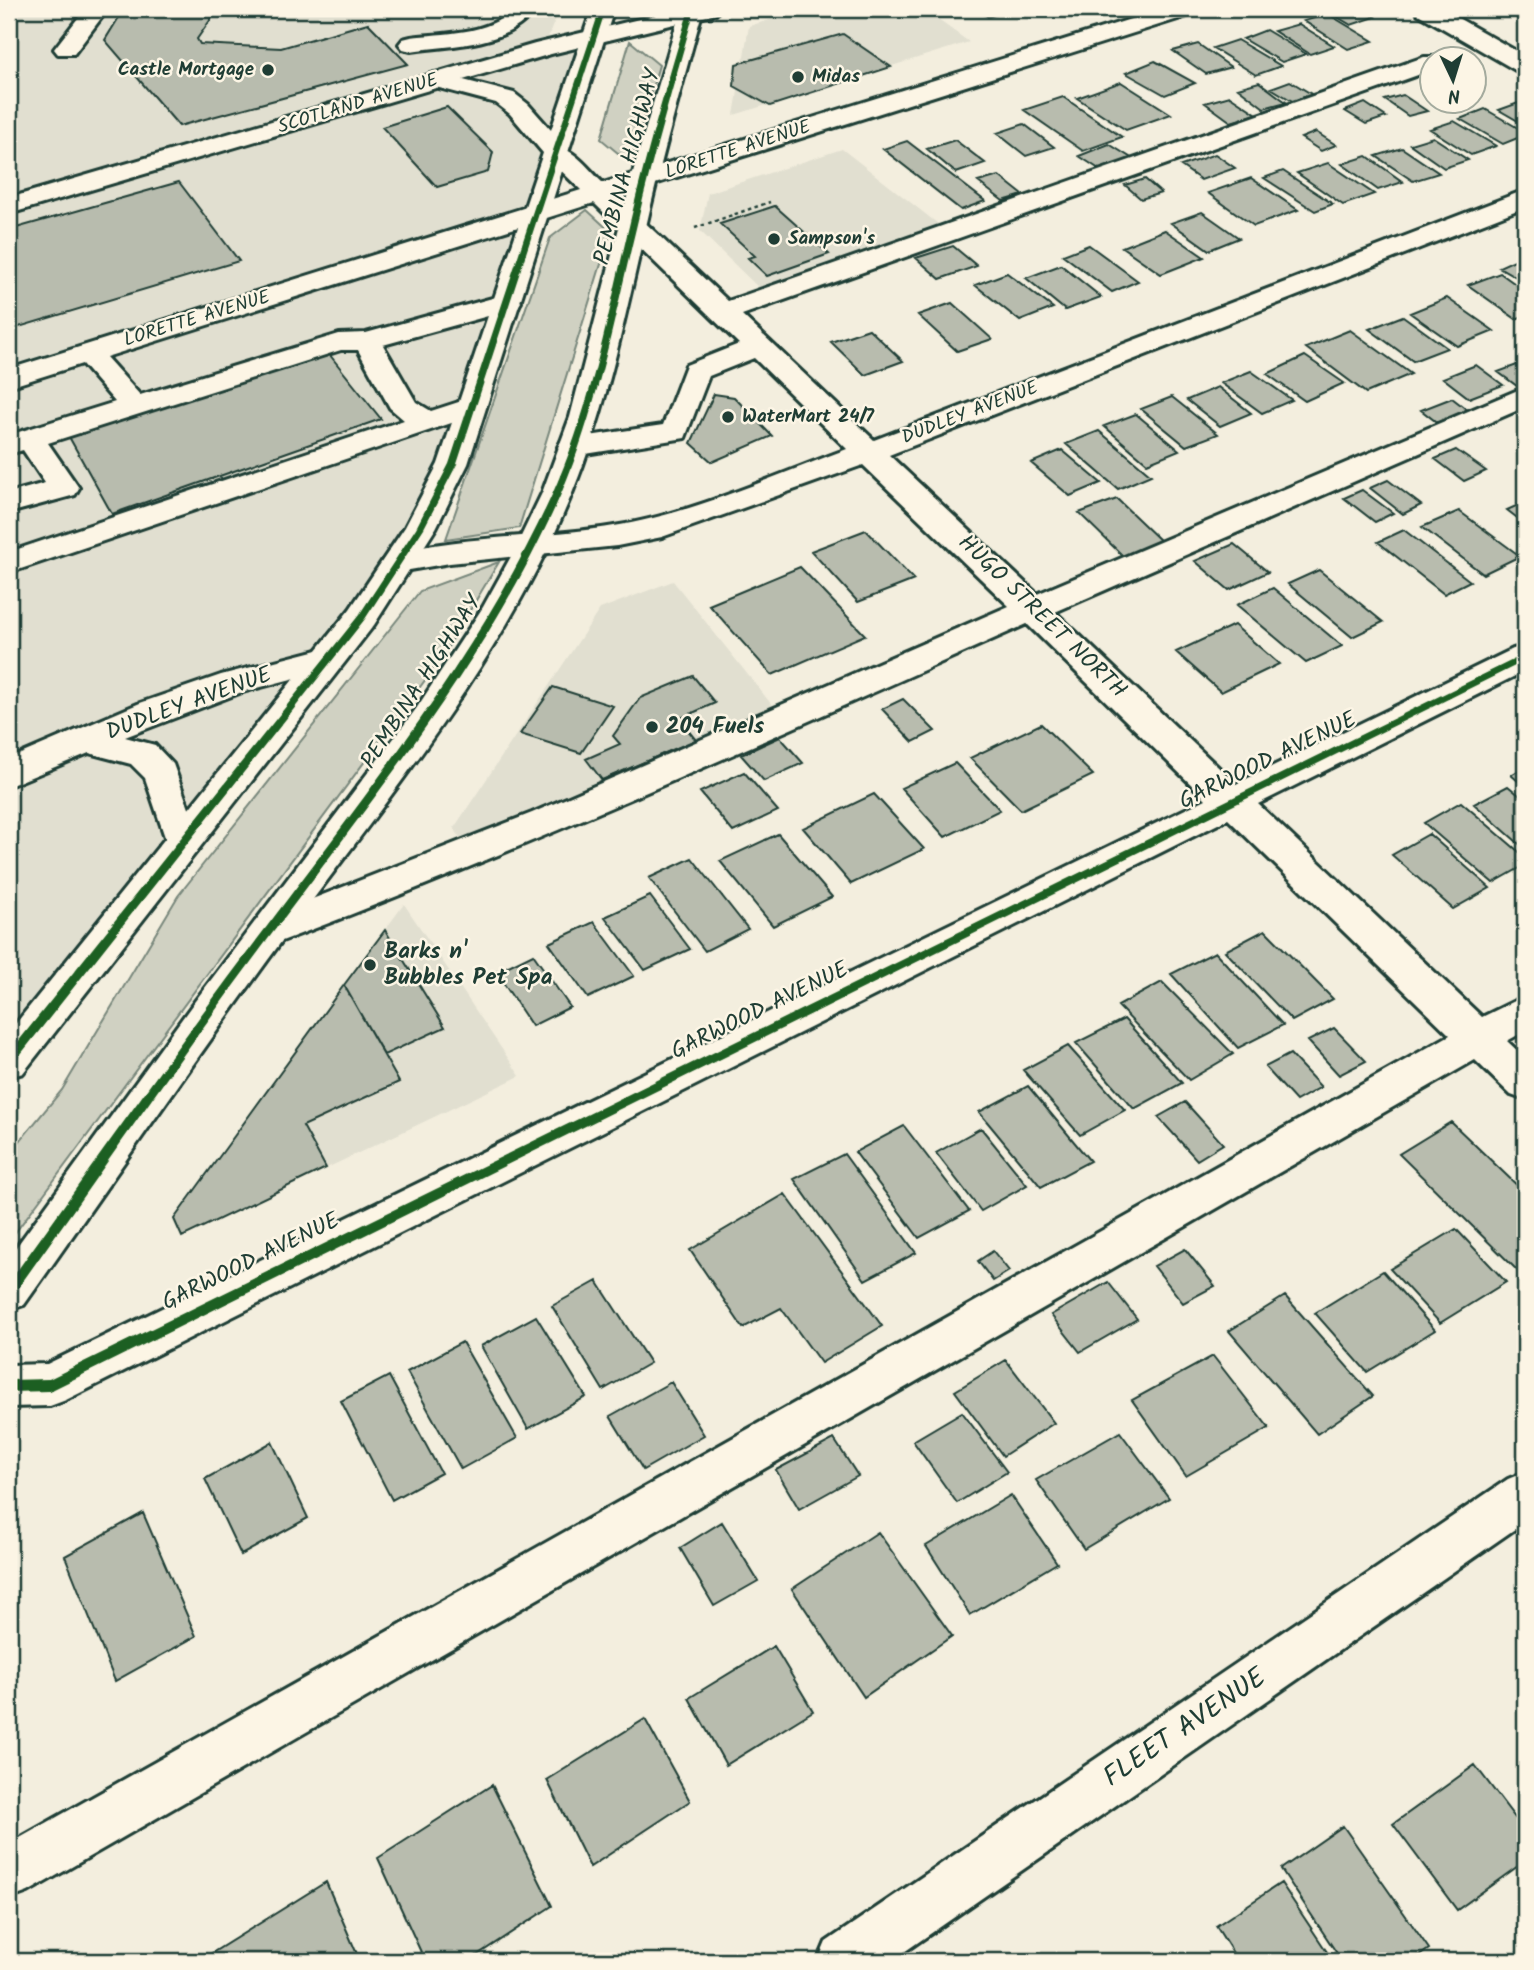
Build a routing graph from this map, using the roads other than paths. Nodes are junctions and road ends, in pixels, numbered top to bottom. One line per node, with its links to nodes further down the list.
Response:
1 (97, 9): 12 (street)
2 (524, 9): 10 (street)
3 (603, 9): 8 (street)
4 (1186, 9): 17 (street, LORETTE AVENUE)
5 (1426, 9): 9 (street)
6 (697, 10): 8 (street, SCOTLAND AVENUE); 17 (street, PEMBINA HIGHWAY)
7 (1512, 34): 9 (street)
8 (595, 35): 15 (street, SCOTLAND AVENUE); 16 (street)
9 (1486, 43): 11 (street); 13 (street)
10 (411, 44)
11 (1477, 46)
12 (66, 49)
13 (1525, 66)
14 (1418, 67): 24 (street)
15 (436, 80): 16 (street, HUGO STREET NORTH); 20 (street, SCOTLAND AVENUE)
16 (557, 153): 18 (street, HUGO STREET NORTH); 21 (street)
17 (643, 180): 18 (street, LORETTE AVENUE); 22 (street, PEMBINA HIGHWAY)
18 (600, 193): 21 (street, LORETTE AVENUE); 22 (street, HUGO STREET NORTH)
19 (1525, 198): 35 (street, DUDLEY AVENUE)
20 (9, 206)
21 (538, 211): 23 (street); 27 (street, LORETTE AVENUE)
22 (634, 227): 24 (street, HUGO STREET NORTH); 34 (street, PEMBINA HIGHWAY)
23 (507, 302): 25 (street); 31 (street)
24 (724, 312): 26 (street, HUGO STREET NORTH)
25 (367, 341): 30 (street); 32 (street)
26 (759, 346): 34 (street); 35 (street, HUGO STREET NORTH)
27 (88, 353): 28 (street, LORETTE AVENUE); 30 (street)
28 (9, 378)
29 (1525, 396): 40 (street)
30 (134, 406): 33 (street)
31 (471, 407): 32 (street); 38 (street)
32 (427, 421): 39 (street)
33 (20, 442): 36 (street)
34 (573, 447): 37 (street, PEMBINA HIGHWAY)
35 (869, 452): 37 (street, DUDLEY AVENUE); 40 (street, HUGO STREET NORTH)
36 (9, 503)
37 (532, 544): 38 (street, DUDLEY AVENUE); 47 (street, PEMBINA HIGHWAY)
38 (398, 562): 42 (street)
39 (9, 563)
40 (1032, 609): 45 (street, HUGO STREET NORTH); 47 (street)
41 (1525, 657): 45 (street, GARWOOD AVENUE)
42 (329, 658): 43 (street, DUDLEY AVENUE); 46 (street)
43 (90, 740): 44 (street, DUDLEY AVENUE); 46 (street, DUDLEY AVENUE)
44 (9, 773)
45 (1233, 801): 49 (street, HUGO STREET NORTH); 53 (street, GARWOOD AVENUE)
46 (183, 842): 50 (street)
47 (269, 930): 52 (street, PEMBINA HIGHWAY)
48 (1525, 1012): 49 (street)
49 (1479, 1038): 51 (street, HUGO STREET NORTH); 55 (street)
50 (9, 1062)
51 (1525, 1083)
52 (9, 1291)
53 (9, 1386)
54 (1525, 1495): 56 (street, FLEET AVENUE)
55 (9, 1873)
56 (845, 1961)

